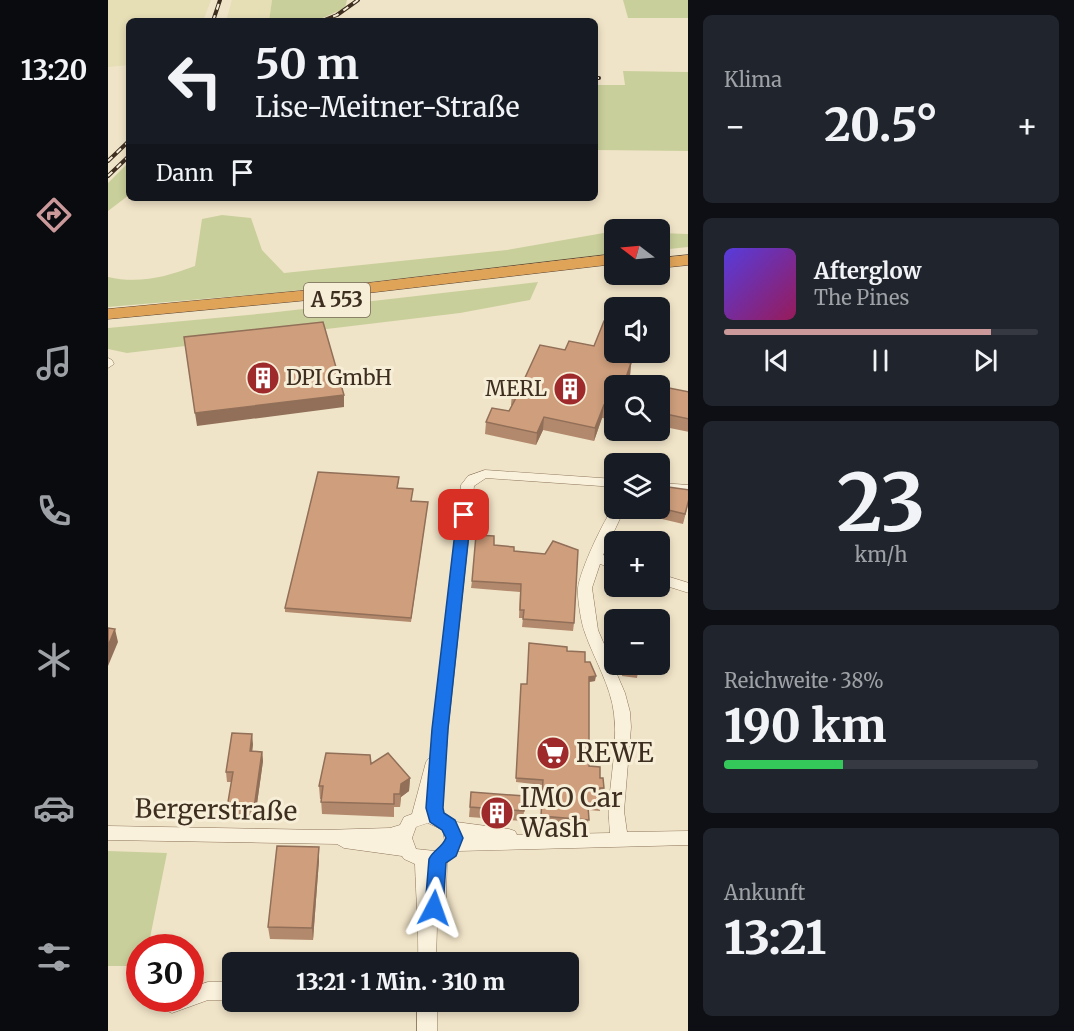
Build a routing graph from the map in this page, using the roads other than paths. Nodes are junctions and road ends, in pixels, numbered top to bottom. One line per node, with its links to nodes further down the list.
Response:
1 (688, 251): 2 (highway)
2 (670, 253)
3 (604, 260): 7 (highway, A 553)
4 (688, 260): 5 (highway)
5 (670, 262)
6 (604, 269): 8 (highway, A 553)
7 (108, 314)
8 (108, 321)
9 (604, 482): 17 (street)
10 (670, 488): 11 (street)
11 (688, 489)
12 (614, 519): 13 (street)
13 (595, 557): 14 (street); 22 (street)
14 (604, 560)
15 (670, 582): 16 (street)
16 (688, 588)
17 (428, 818): 19 (street); 21 (street)
18 (108, 833): 21 (street, Bergerstraße)
19 (452, 837): 22 (street); 23 (street)
20 (688, 838): 22 (street)
21 (405, 841): 23 (street, Bergerstraße)
22 (620, 842)
23 (431, 860): 24 (street)
24 (427, 952)
25 (222, 991): 26 (street)
26 (204, 992)
27 (427, 1012): 28 (street)
28 (426, 1031)

